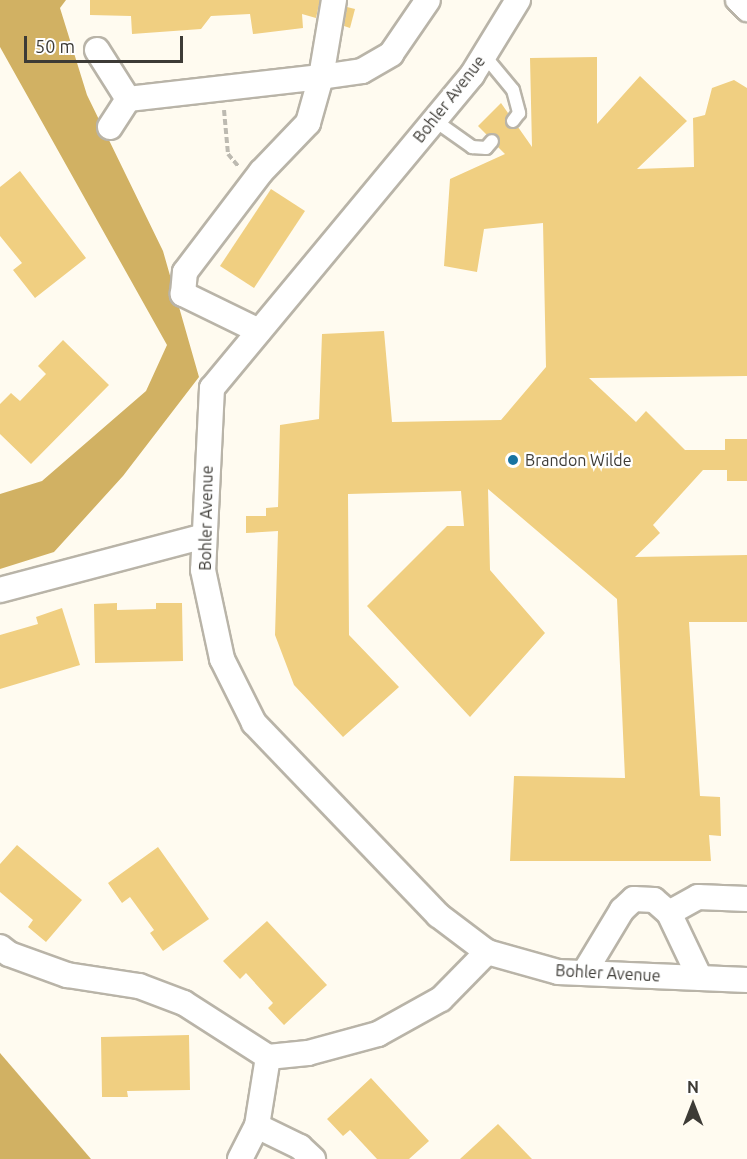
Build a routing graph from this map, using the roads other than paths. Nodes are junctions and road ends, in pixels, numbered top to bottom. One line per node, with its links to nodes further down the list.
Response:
1 (334, 0): 8 (street)
2 (428, 0): 8 (street)
3 (518, 0): 7 (street, Bohler Avenue)
4 (738, 0): 5 (street)
5 (747, 9)
6 (97, 50): 9 (street)
7 (484, 55): 10 (street, Bohler Avenue); 11 (lane)
8 (321, 77): 9 (street); 14 (street)
9 (128, 99): 12 (street)
10 (434, 120): 13 (lane); 14 (street, Bohler Avenue)
11 (513, 120)
12 (110, 126)
13 (492, 141)
14 (258, 331): 15 (street, Bohler Avenue)
15 (204, 536): 16 (street); 20 (street, Bohler Avenue)
16 (0, 590)
17 (747, 899): 18 (street)
18 (669, 913): 21 (street); 22 (street)
19 (0, 947): 24 (street)
20 (487, 952): 21 (street, Bohler Avenue); 24 (street)
21 (584, 973): 22 (street, Bohler Avenue)
22 (700, 978): 23 (street, Bohler Avenue)
23 (747, 980)
24 (268, 1057): 25 (street)
25 (257, 1126): 26 (street); 27 (street)
26 (240, 1159)
27 (313, 1159)

